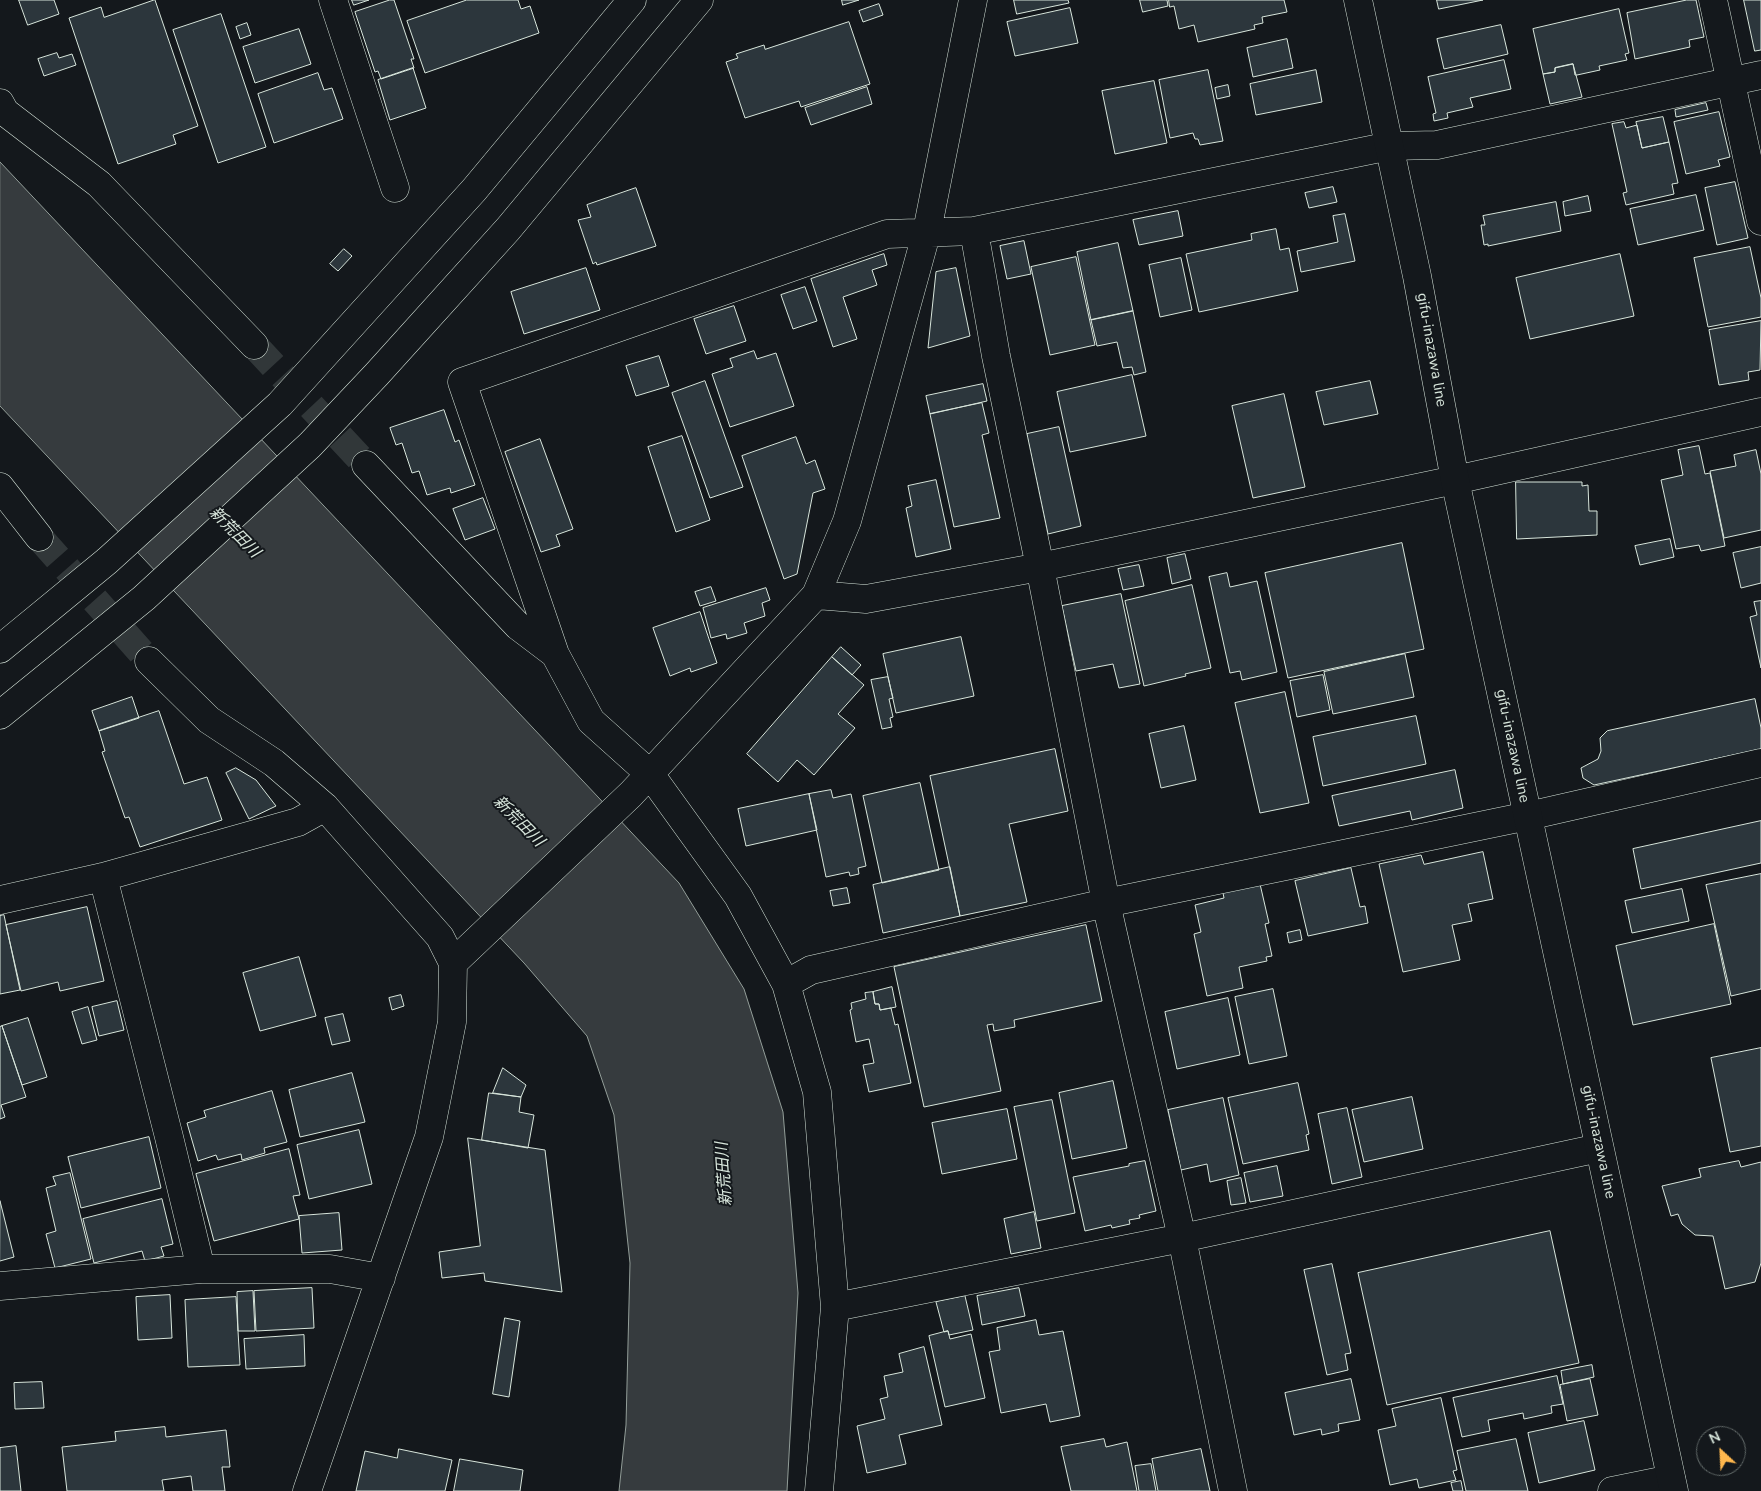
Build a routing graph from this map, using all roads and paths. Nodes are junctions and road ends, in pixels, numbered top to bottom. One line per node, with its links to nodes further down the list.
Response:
1 (333, 0): 11 (street)
2 (632, 0): 23 (street)
3 (699, 0): 26 (street)
4 (973, 0): 13 (street)
5 (1358, 0): 10 (street, gifu-inazawa line)
6 (1713, 0): 8 (street)
7 (1761, 75): 8 (street)
8 (1730, 81): 10 (street); 12 (street)
9 (0, 103): 15 (street)
10 (1390, 146): 14 (street); 18 (street, gifu-inazawa line)
11 (396, 188)
12 (1761, 221)
13 (926, 231): 14 (street); 22 (street); 24 (street)
14 (974, 231): 21 (street)
15 (254, 345)
16 (1761, 412): 18 (street)
17 (366, 465): 24 (street)
18 (1455, 480): 21 (street); 30 (street, gifu-inazawa line)
19 (0, 487): 20 (street)
20 (39, 537)
21 (1040, 567): 22 (street); 33 (street)
22 (816, 595): 28 (street)
23 (0, 649)
24 (555, 654): 28 (street)
25 (149, 661): 29 (street)
26 (0, 715)
27 (1761, 763): 30 (street)
28 (650, 774): 34 (street); 35 (street)
29 (325, 807): 31 (street); 34 (street)
30 (1528, 816): 33 (street); 36 (street, gifu-inazawa line)
31 (103, 877): 32 (street); 38 (street)
32 (0, 900)
33 (1106, 903): 35 (street); 37 (street)
34 (453, 963): 39 (street)
35 (786, 984): 41 (street)
36 (1600, 1148): 37 (street); 42 (street, gifu-inazawa line)
37 (1182, 1238): 41 (street); 45 (street)
38 (200, 1269): 39 (street); 40 (street)
39 (381, 1278): 43 (street)
40 (0, 1286)
41 (835, 1307): 44 (street)
42 (1672, 1485): 46 (street)
43 (307, 1491)
44 (819, 1491)
45 (1233, 1491)
46 (1612, 1491)

